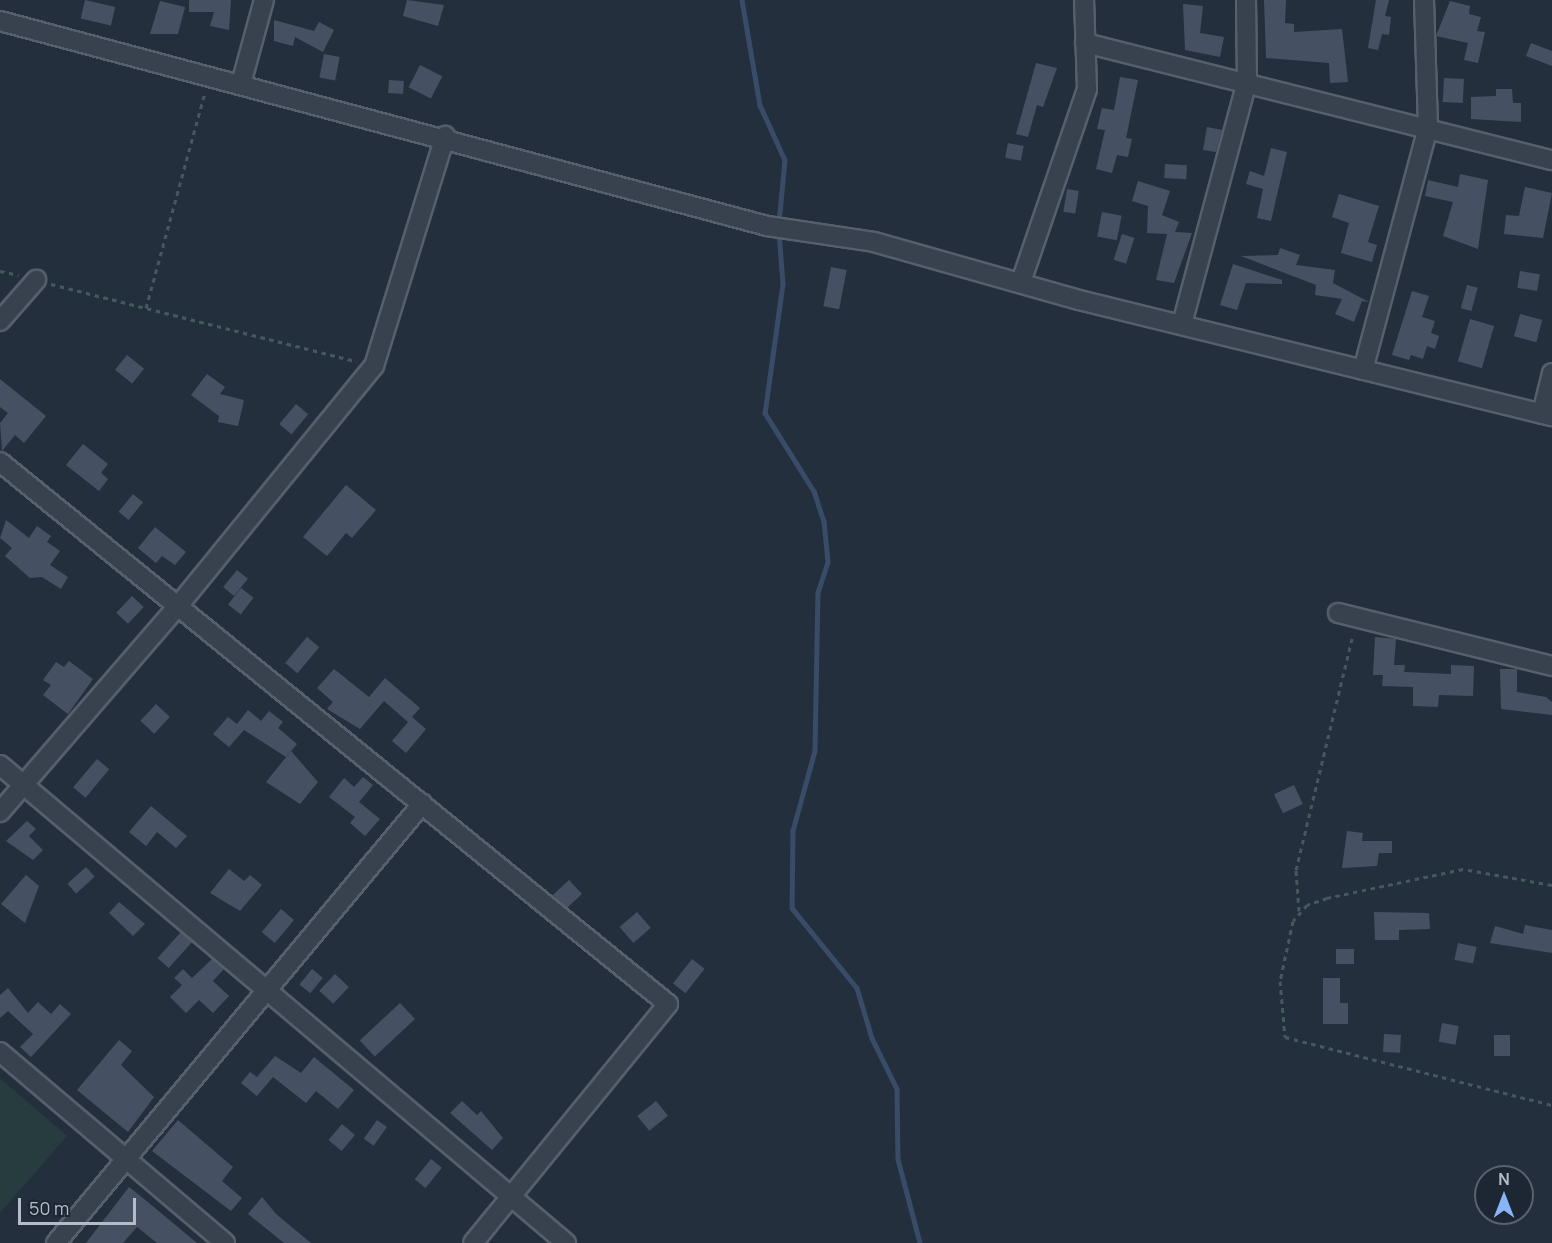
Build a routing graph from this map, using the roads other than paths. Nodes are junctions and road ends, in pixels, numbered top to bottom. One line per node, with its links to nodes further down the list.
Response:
1 (264, 0): 8 (street)
2 (1084, 0): 6 (street)
3 (1246, 0): 7 (street)
4 (1424, 0): 9 (street)
5 (0, 21): 8 (street)
6 (1085, 43): 7 (street); 13 (street)
7 (1247, 81): 9 (street); 15 (street)
8 (241, 84): 10 (street)
9 (1428, 127): 11 (street); 16 (street)
10 (446, 136): 13 (street); 20 (street)
11 (1552, 160)
12 (36, 280): 14 (street)
13 (1021, 282): 15 (street)
14 (0, 321)
15 (1182, 324): 16 (street)
16 (1363, 370): 18 (street)
17 (1552, 373): 18 (street)
18 (1547, 415)
19 (0, 462): 20 (street)
20 (178, 606): 24 (street); 25 (street)
21 (1346, 615): 22 (street)
22 (1552, 666)
23 (0, 765): 24 (street)
24 (23, 785): 26 (street); 27 (street)
25 (422, 804): 27 (street); 30 (street)
26 (0, 812)
27 (267, 989): 29 (street); 30 (street)
28 (0, 1052): 29 (street)
29 (127, 1160): 31 (street); 32 (street)
30 (512, 1196): 33 (street); 34 (street)
31 (56, 1243)
32 (225, 1243)
33 (473, 1243)
34 (566, 1243)

